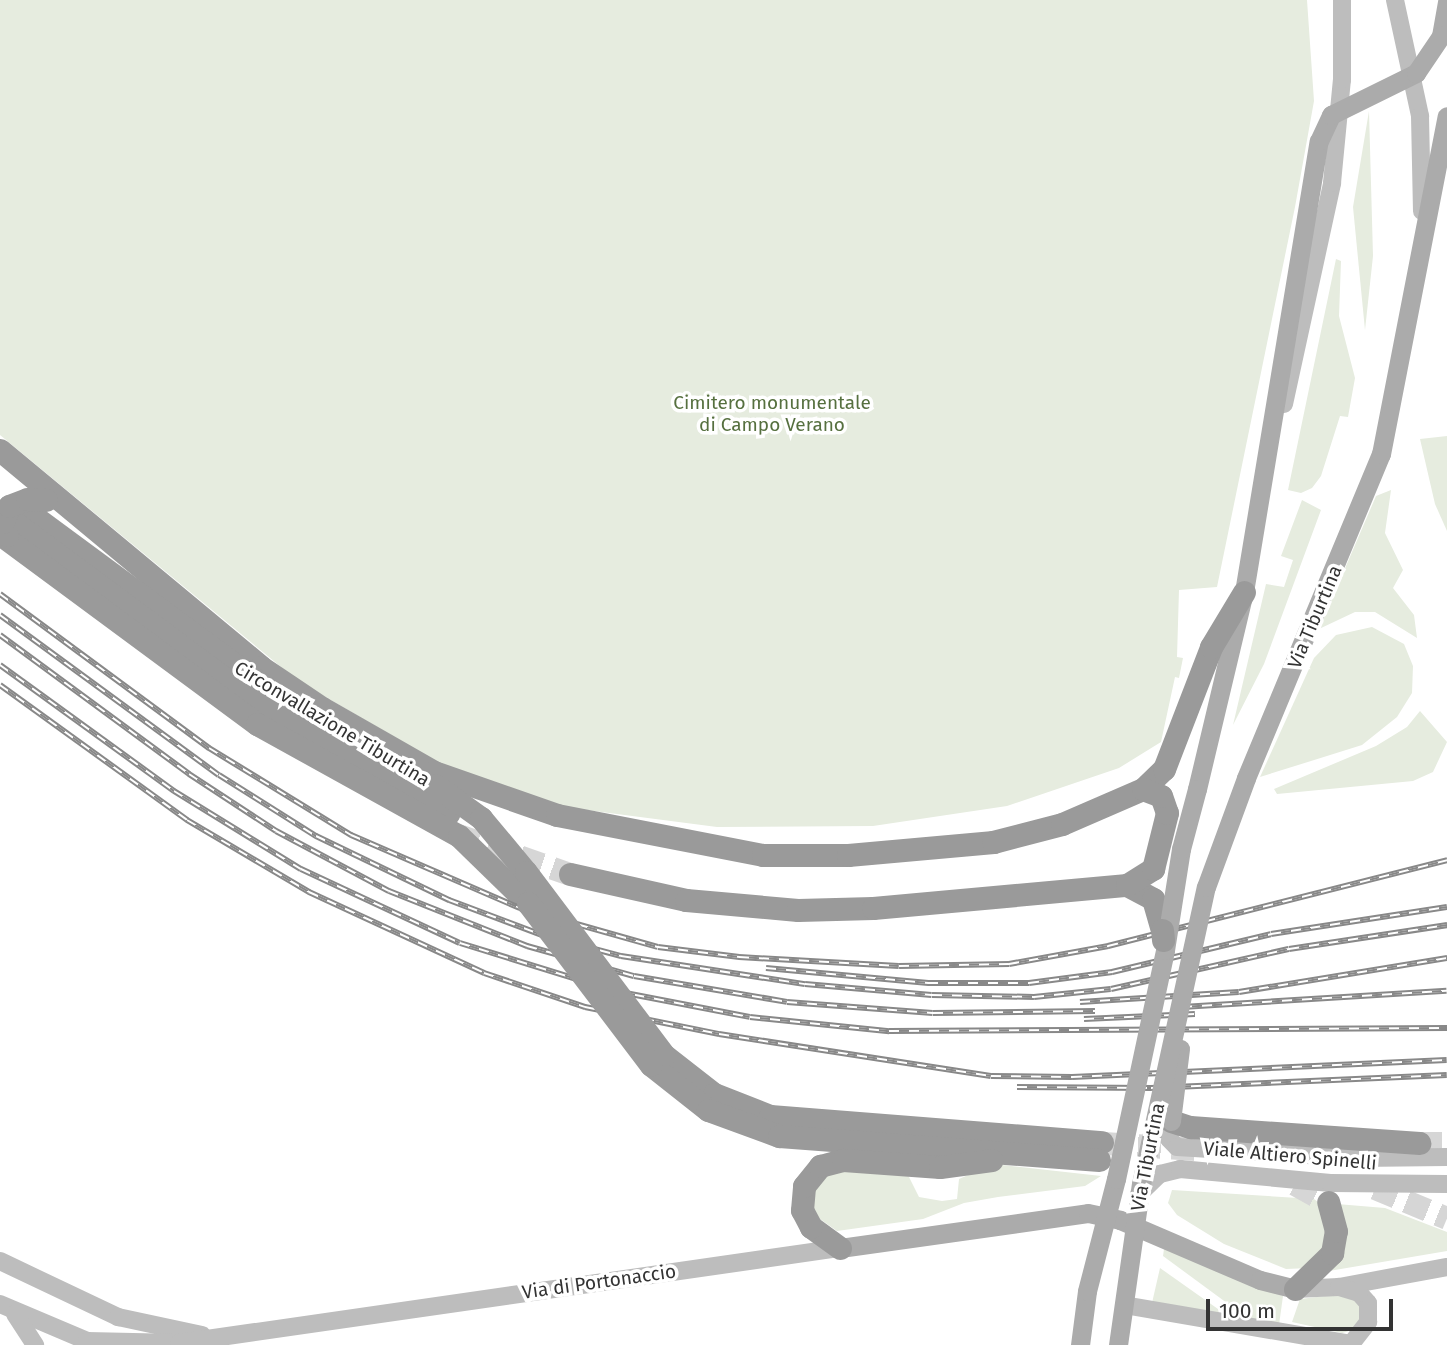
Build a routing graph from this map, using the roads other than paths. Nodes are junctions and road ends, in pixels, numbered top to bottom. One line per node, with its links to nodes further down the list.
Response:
1 (1342, 0): 8 (main road, Via Tiburtina)
2 (1395, 0): 5 (main road, Via Tiburtina)
3 (1447, 1): 8 (main road, Via Tiburtina, bridge)
4 (1447, 116): 5 (main road)
5 (1422, 234): 18 (main road, Via Tiburtina, bridge)
6 (0, 450): 7 (highway)
7 (63, 503): 9 (highway); 13 (highway)
8 (1260, 505): 10 (main road, Via Tiburtina)
9 (13, 527): 11 (highway, Circonvallazione Tiburtina); 14 (highway); 19 (highway, Circonvallazione Tiburtina, bridge)
10 (1244, 592): 13 (highway); 17 (main road, Via Tiburtina, bridge)
11 (168, 640): 12 (highway); 14 (highway, Circonvallazione Tiburtina)
12 (214, 684)
13 (1152, 792): 16 (highway)
14 (485, 855): 19 (highway, bridge)
15 (570, 874): 16 (highway)
16 (1128, 886): 17 (highway)
17 (1163, 940): 27 (main road, Via Tiburtina, bridge)
18 (1183, 989): 20 (main road, bridge); 25 (main road, Via Tiburtina, bridge)
19 (657, 1060): 22 (highway); 22 (highway)
20 (1171, 1121): 21 (highway); 23 (main road, Viale Altiero Spinelli)
21 (1419, 1143)
22 (1026, 1153): 29 (highway)
23 (1447, 1157)
24 (1447, 1184): 25 (main road, Viale Altiero Spinelli)
25 (1142, 1187): 28 (main road, Via Tiburtina)
26 (1328, 1202): 34 (highway)
27 (1105, 1216): 28 (main road, Via Tiburtina); 29 (main road, Via di Portonaccio); 40 (main road, Via Tiburtina)
28 (1136, 1225): 34 (main road); 36 (main road, Via Tiburtina)
29 (841, 1248): 38 (main road, Via di Portonaccio)
30 (0, 1261): 38 (main road)
31 (1447, 1267): 32 (main road)
32 (1395, 1277): 33 (main road); 35 (main road)
33 (1339, 1287): 34 (main road); 35 (main road)
34 (1294, 1289)
35 (1367, 1299): 36 (main road)
36 (1124, 1305): 41 (main road, Via Tiburtina)
37 (6, 1307): 38 (main road, Via di Portonaccio); 39 (main road)
38 (208, 1336)
39 (36, 1345)
40 (1080, 1345)
41 (1118, 1345)

